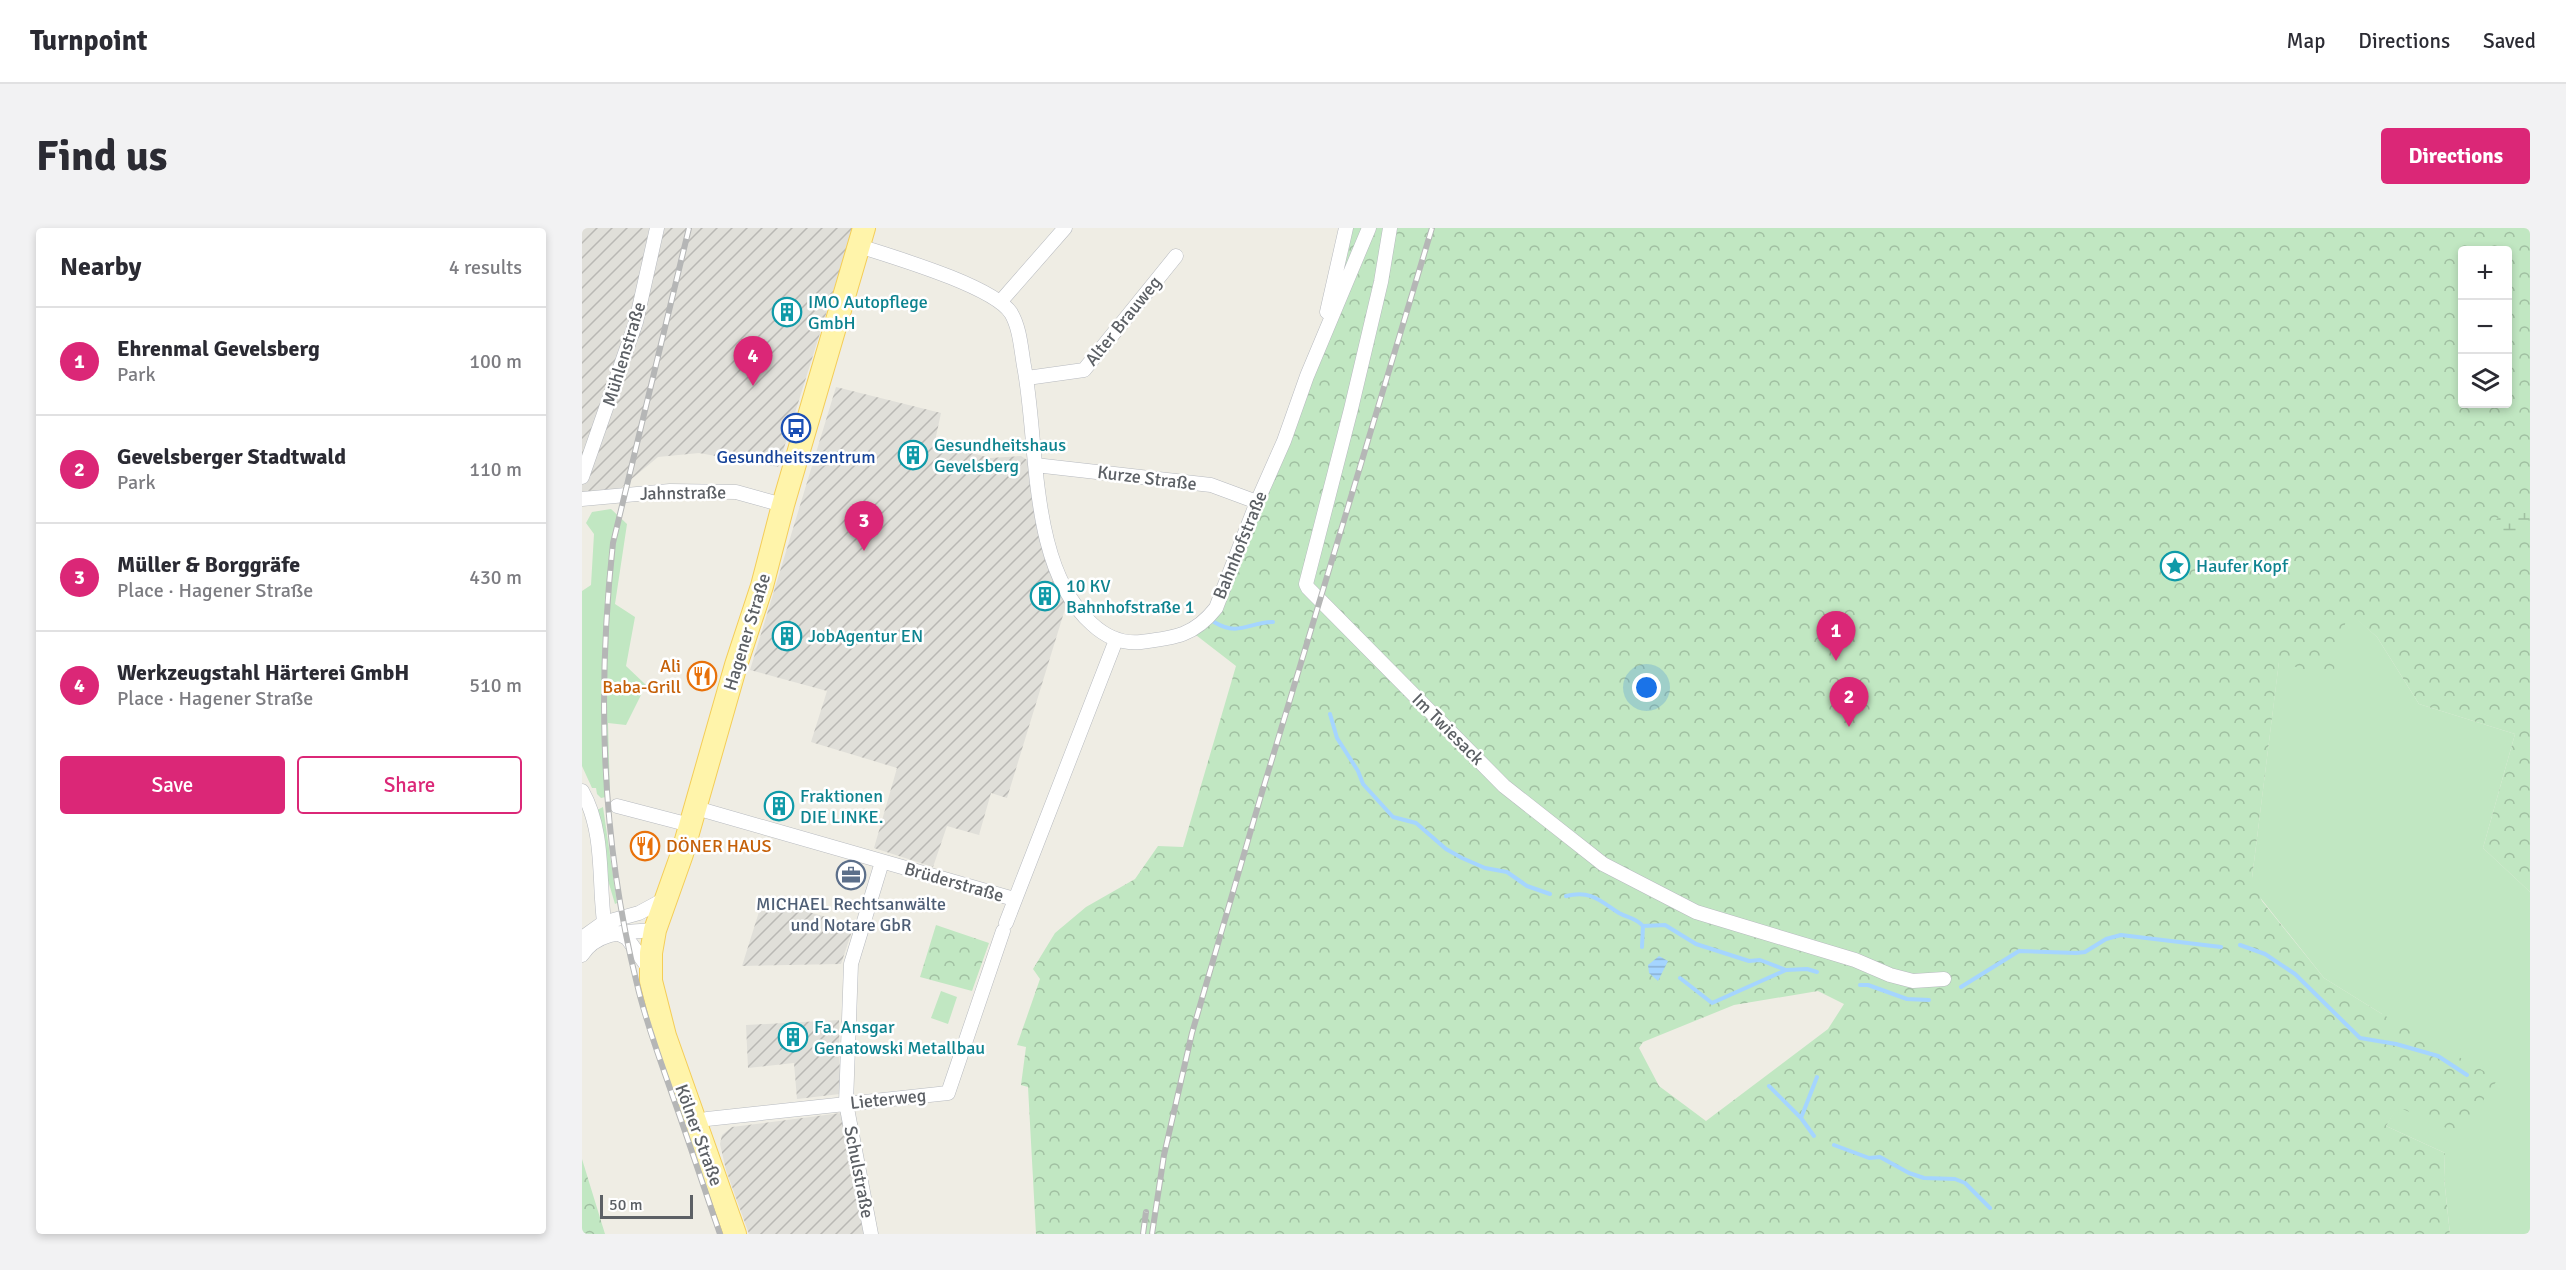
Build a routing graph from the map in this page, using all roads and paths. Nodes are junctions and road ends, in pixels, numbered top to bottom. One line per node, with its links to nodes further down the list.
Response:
1 (657, 228): 12 (street, Mühlenstraße)
2 (1065, 228): 8 (street)
3 (1347, 228): 9 (street)
4 (1369, 228): 9 (street, Bahnhofstraße)
5 (1390, 228): 28 (street, Im Twiesack)
6 (862, 237): 8 (street); 15 (main road, Hagener Straße)
7 (1176, 256): 10 (street, Alter Brauweg)
8 (1001, 301): 10 (street)
9 (1318, 349): 14 (street, Bahnhofstraße)
10 (1027, 378): 11 (street)
11 (1035, 465): 14 (street, Kurze Straße); 16 (street)
12 (582, 477)
13 (582, 499): 15 (street, Jahnstraße)
14 (1257, 502): 16 (street, Bahnhofstraße)
15 (783, 505): 19 (main road, Hagener Straße)
16 (1116, 640): 22 (street, Brüderstraße)
17 (582, 791): 23 (street)
18 (617, 806): 19 (street, Brüderstraße)
19 (693, 817): 20 (street, Brüderstraße); 21 (main road, Hagener Straße)
20 (882, 862): 22 (street, Brüderstraße); 30 (street, Schulstraße)
21 (665, 899): 23 (street); 24 (main road, Hagener Straße)
22 (1014, 899): 30 (street, Lieterweg)
23 (609, 930): 24 (street); 25 (street); 26 (street); 27 (street)
24 (655, 930): 27 (main road, Hagener Straße)
25 (582, 938)
26 (582, 955)
27 (650, 969): 29 (main road, Hagener Straße)
28 (1944, 979)
29 (664, 1036): 31 (main road, Kölner Straße)
30 (846, 1103): 31 (street, Lieterweg); 33 (street, Schulstraße)
31 (694, 1124): 32 (main road, Kölner Straße)
32 (735, 1234)
33 (871, 1234)

